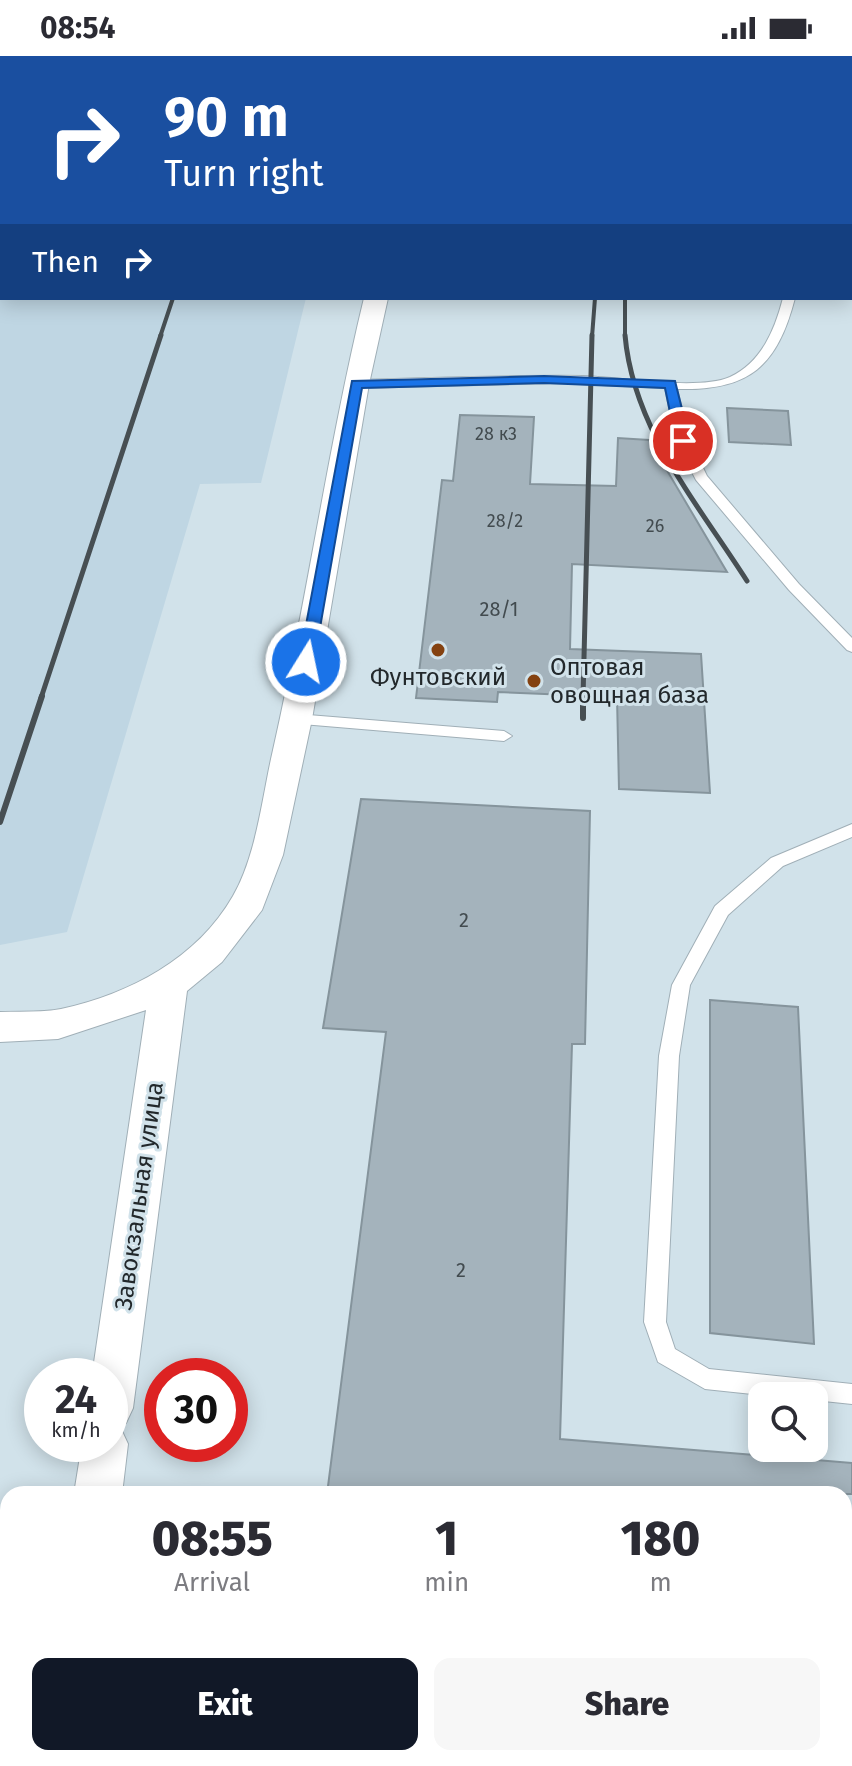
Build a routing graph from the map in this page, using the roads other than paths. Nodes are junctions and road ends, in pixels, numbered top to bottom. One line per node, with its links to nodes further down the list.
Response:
1 (376, 300): 3 (street)
2 (788, 300): 4 (lane)
3 (356, 384): 4 (lane); 6 (street)
4 (670, 384): 5 (lane)
5 (852, 647)
6 (296, 719): 7 (lane); 9 (street)
7 (504, 736)
8 (852, 830): 12 (lane)
9 (169, 985): 10 (street); 11 (street, Завокзальная улица)
10 (0, 1027)
11 (117, 1358)
12 (852, 1394)
13 (102, 1462): 14 (street)
14 (99, 1486)

